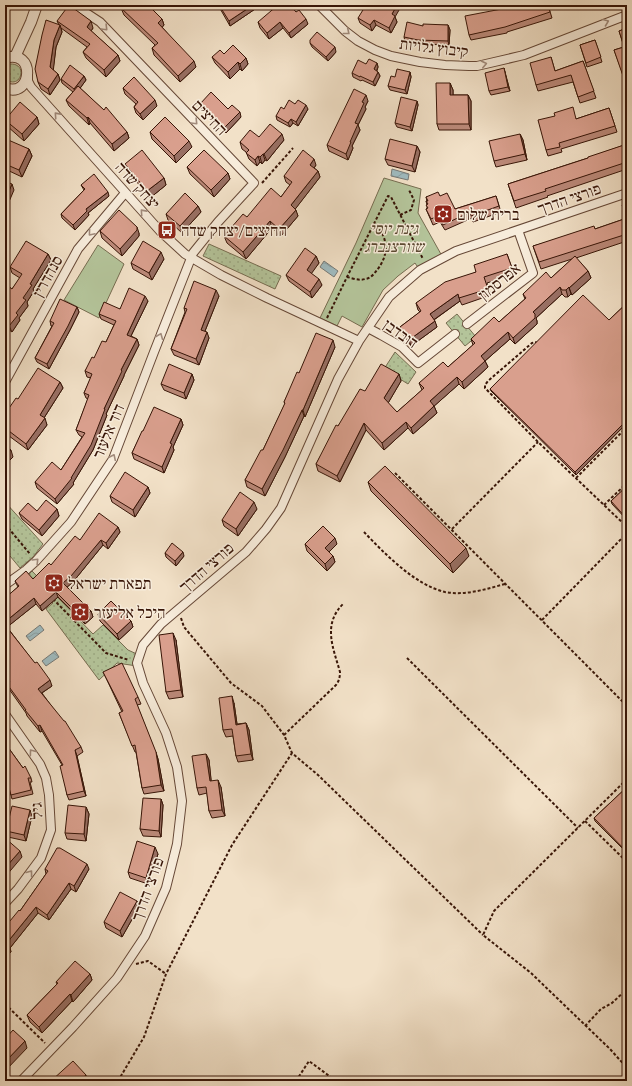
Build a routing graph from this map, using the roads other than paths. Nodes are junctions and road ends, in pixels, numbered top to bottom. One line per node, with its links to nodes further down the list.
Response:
1 (37, 5): 5 (street)
2 (74, 5): 11 (street, החיצים, one-way to 11)
3 (319, 5): 4 (street, קיבוץ גלויות, one-way to 4)
4 (627, 14)
5 (10, 58): 6 (street)
6 (28, 74): 7 (street); 8 (street, יצחק שדה, one-way to 6)
7 (6, 90)
8 (125, 193): 11 (street, יצחק שדה, one-way to 8); 16 (street, סנהדרין, one-way to 16)
9 (627, 193): 10 (street, פורצי הדרך)
10 (518, 230): 12 (street, אפרסמון); 13 (street, פורצי הדרך)
11 (191, 258): 15 (street, יצחק שדה); 17 (street, דוד אלעזר, one-way to 11)
12 (467, 324)
13 (368, 328): 14 (street, דובדבן); 15 (street, פורצי הדרך)
14 (455, 334)
15 (359, 341): 20 (street, פורצי הדרך)
16 (5, 382)
17 (5, 585)
18 (5, 714): 19 (street, גיל, one-way to 18)
19 (5, 903)
20 (20, 1081)

